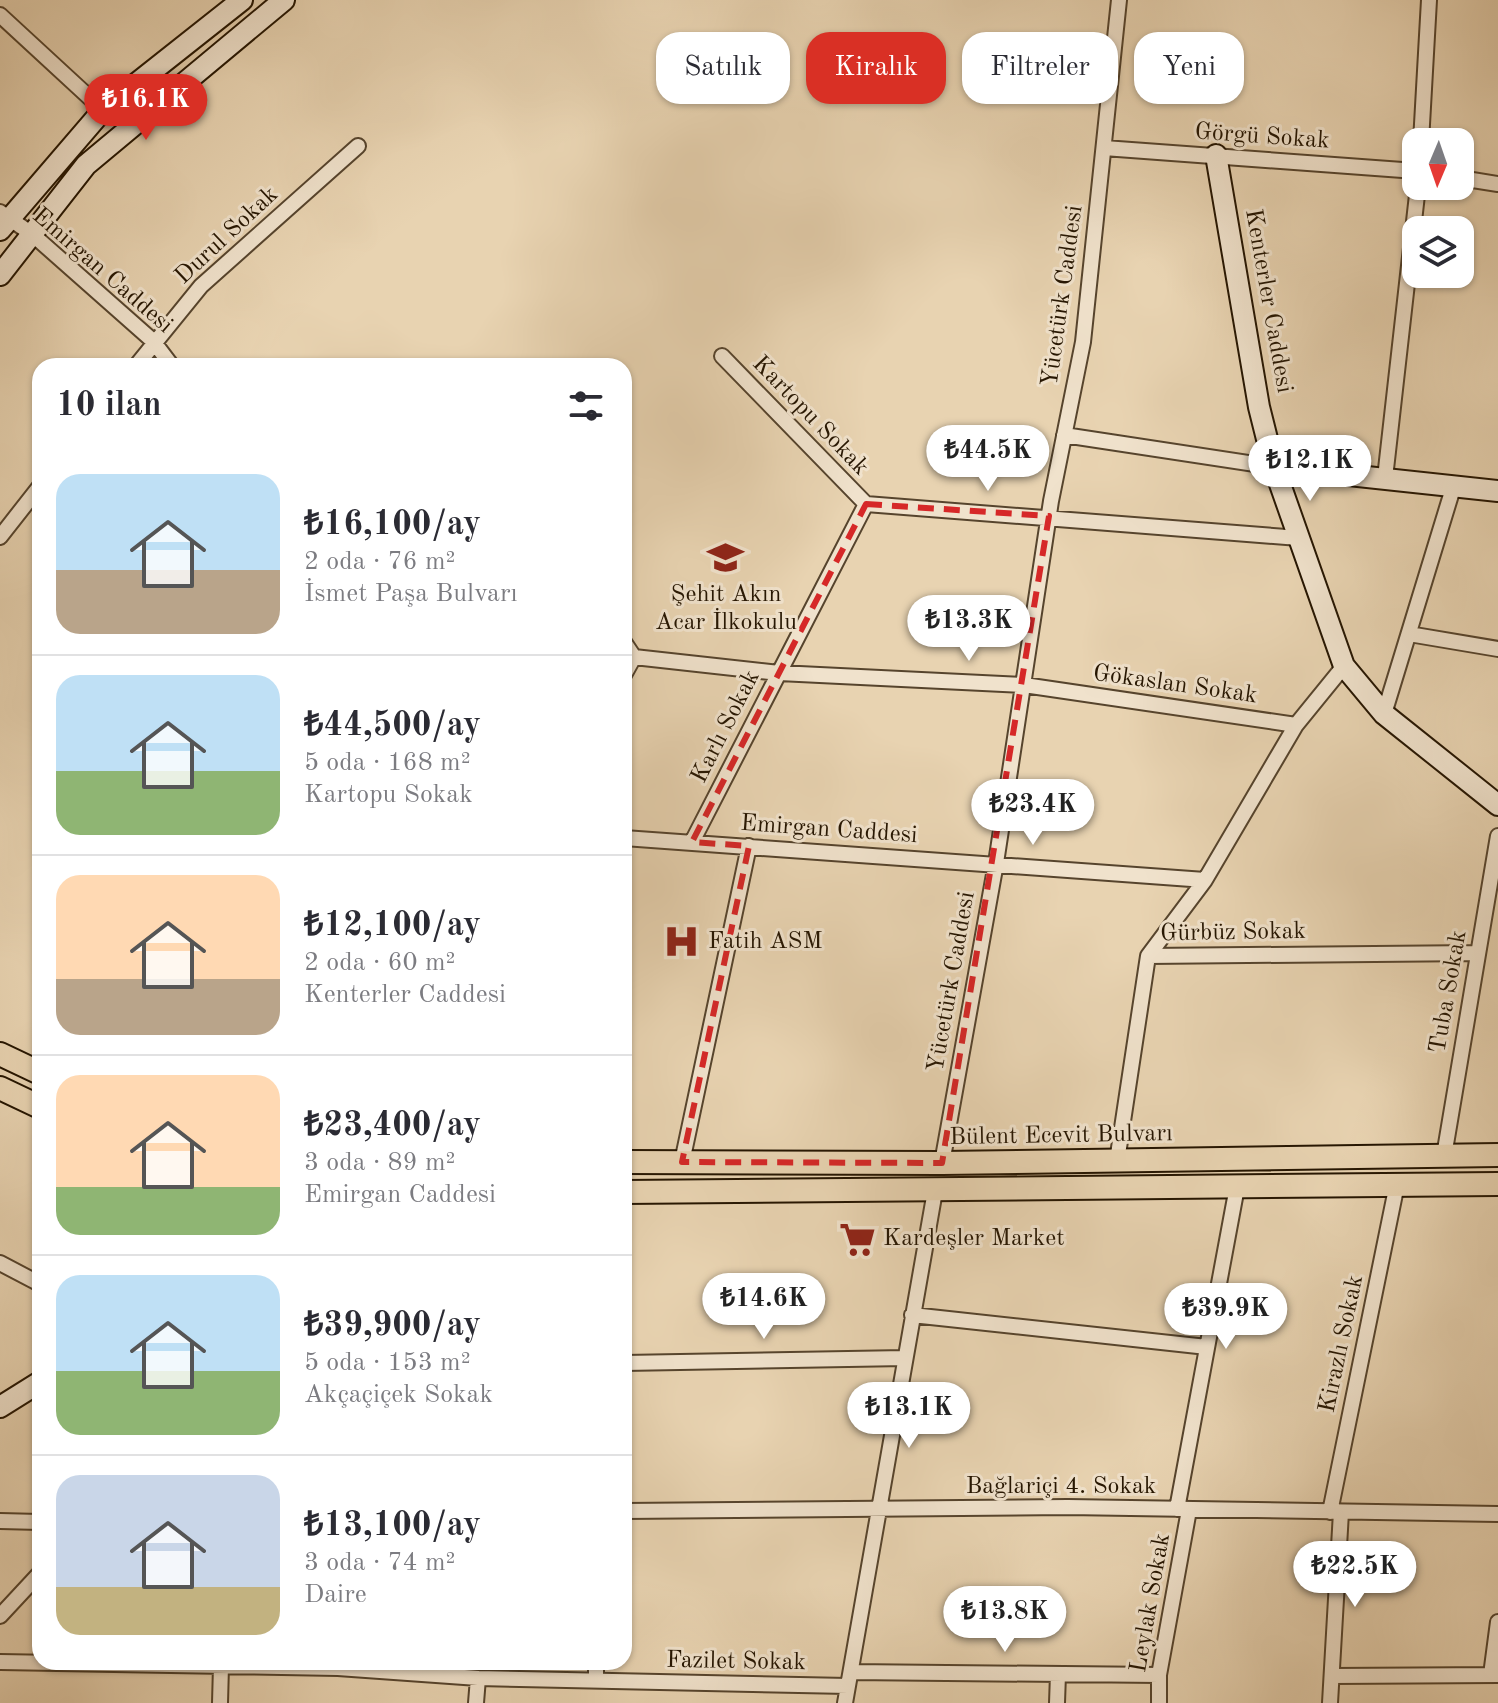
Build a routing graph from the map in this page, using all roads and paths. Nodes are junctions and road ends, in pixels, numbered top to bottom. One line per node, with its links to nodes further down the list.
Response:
1 (242, 0): 6 (street)
2 (284, 0): 16 (street)
3 (1119, 0): 9 (street, Yücetürk Caddesi)
4 (1429, 0): 7 (street)
5 (0, 15): 6 (street)
6 (103, 110): 15 (street)
7 (1422, 128)
8 (358, 146): 18 (street, Durul Sokak)
9 (1104, 148): 10 (street, Görgü Sokak); 22 (street, Yücetürk Caddesi)
10 (1216, 155): 11 (street, Görgü Sokak); 23 (street, Kenterler Caddesi)
11 (1402, 170)
12 (1474, 180): 13 (street)
13 (1498, 184)
14 (1416, 200): 24 (street)
15 (3, 221): 16 (street, Emirgan Caddesi)
16 (32, 234): 17 (street); 18 (street, Emirgan Caddesi)
17 (0, 275)
18 (153, 341): 20 (street, Durul Sokak); 21 (street, Emirgan Caddesi)
19 (722, 356): 28 (street, Kartopu Sokak)
20 (141, 358)
21 (166, 358)
22 (1064, 435): 23 (street); 29 (street, Yücetürk Caddesi)
23 (1274, 467): 24 (street); 31 (street, Kenterler Caddesi)
24 (1385, 478): 25 (street)
25 (1454, 485): 26 (street); 32 (street)
26 (1498, 491)
27 (32, 496): 30 (street)
28 (866, 504): 29 (street, Kartopu Sokak); 38 (street, Karlı Sokak)
29 (1049, 516): 31 (street, Kartopu Sokak); 39 (street, Yücetürk Caddesi)
30 (0, 537)
31 (1299, 538): 37 (street, Kenterler Caddesi)
32 (1409, 634): 33 (street); 40 (street)
33 (1498, 649)
34 (632, 654): 35 (street)
35 (634, 657): 36 (street); 38 (street, Gökaslan Sokak)
36 (632, 661)
37 (1344, 666): 40 (street, Kenterler Caddesi); 41 (street)
38 (779, 673): 39 (street, Gökaslan Sokak); 45 (street, Karlı Sokak)
39 (1024, 685): 41 (street, Gökaslan Sokak); 47 (street, Yücetürk Caddesi)
40 (1384, 714): 42 (street, Kenterler Caddesi)
41 (1296, 725): 48 (street)
42 (1498, 805)
43 (1498, 836): 49 (street, Tuba Sokak)
44 (632, 838): 45 (street, Emirgan Caddesi)
45 (692, 842): 46 (street, Emirgan Caddesi)
46 (749, 846): 47 (street, Emirgan Caddesi); 59 (street)
47 (996, 863): 48 (street, Emirgan Caddesi); 60 (street, Yücetürk Caddesi)
48 (1205, 880): 50 (street)
49 (1478, 953): 50 (street, Gürbüz Sokak); 56 (street, Tuba Sokak)
50 (1148, 956): 57 (street, Gürbüz Sokak)
51 (0, 1054): 52 (main road)
52 (32, 1069)
53 (0, 1088): 54 (main road)
54 (32, 1103)
55 (1498, 1155): 56 (main road, Bülent Ecevit Bulvarı)
56 (1444, 1156): 57 (main road, Bülent Ecevit Bulvarı)
57 (1117, 1161): 60 (main road, Bülent Ecevit Bulvarı)
58 (632, 1162): 59 (main road, Bülent Ecevit Bulvarı)
59 (682, 1162): 60 (main road, Bülent Ecevit Bulvarı)
60 (942, 1163)
61 (1397, 1184): 62 (main road); 63 (main road); 77 (street, Kirazlı Sokak)
62 (1498, 1184)
63 (1237, 1187): 64 (main road); 69 (street, Leylak Sokak)
64 (935, 1191): 65 (main road); 68 (street)
65 (632, 1192)
66 (0, 1263): 67 (street)
67 (32, 1280)
68 (912, 1315): 69 (street); 70 (street)
69 (1207, 1347): 75 (street, Leylak Sokak)
70 (905, 1358): 71 (street); 74 (street)
71 (632, 1363)
72 (32, 1387): 73 (street)
73 (0, 1407)
74 (880, 1509): 75 (street, Bağlariçi 4. Sokak); 76 (street, Bağlariçi 4. Sokak); 94 (street)
75 (1183, 1509): 77 (street, Bağlariçi 4. Sokak); 90 (street, Leylak Sokak)
76 (632, 1511)
77 (1335, 1512): 78 (street, Bağlariçi 4. Sokak); 92 (street, Kirazlı Sokak)
78 (1498, 1514)
79 (0, 1521): 80 (street)
80 (32, 1522)
81 (32, 1582): 82 (street)
82 (0, 1616)
83 (1498, 1622): 91 (street)
84 (0, 1662): 85 (street, Fazilet Sokak)
85 (32, 1663)
86 (221, 1670): 96 (street)
87 (392, 1670): 93 (street, Fazilet Sokak)
88 (596, 1670): 95 (street)
89 (1058, 1674): 90 (street, Fazilet Sokak); 94 (street, Fazilet Sokak); 99 (street)
90 (1159, 1675): 100 (street, Leylak Sokak)
91 (1495, 1675): 92 (street)
92 (1332, 1676): 101 (street, Kirazlı Sokak)
93 (478, 1678): 95 (street, Fazilet Sokak); 97 (street)
94 (850, 1679): 95 (street, Fazilet Sokak); 98 (street)
95 (596, 1681)
96 (220, 1703)
97 (476, 1703)
98 (845, 1703)
99 (1057, 1703)
100 (1159, 1703)
101 (1330, 1703)

